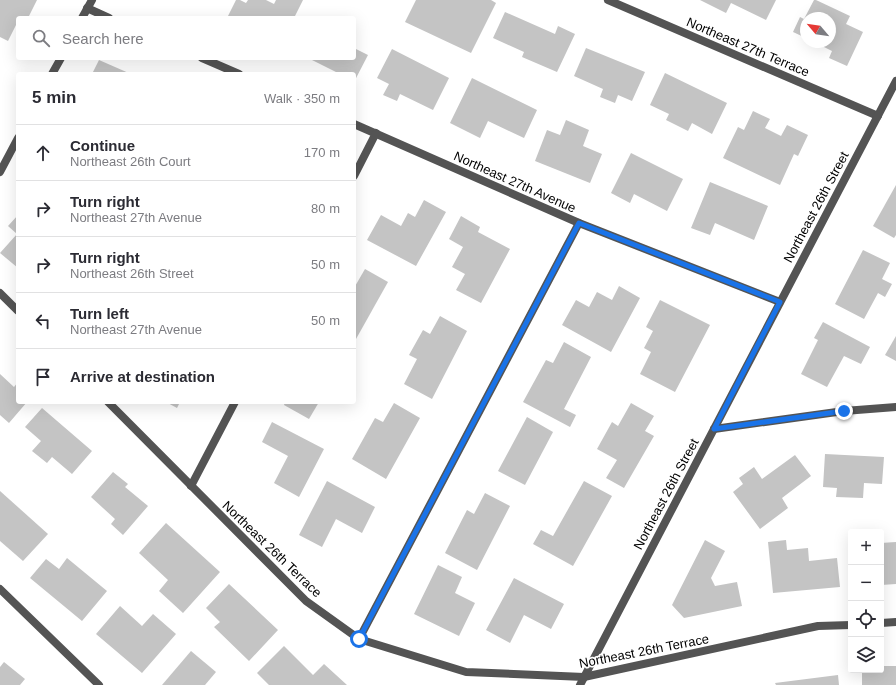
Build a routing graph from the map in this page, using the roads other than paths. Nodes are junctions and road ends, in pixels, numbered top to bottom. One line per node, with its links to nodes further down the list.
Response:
1 (92, 0): 3 (street)
2 (608, 0): 11 (street, Northeast 27th Terrace)
3 (87, 8): 4 (street); 5 (street)
4 (83, 16)
5 (105, 16)
6 (60, 60): 8 (street)
7 (207, 60): 9 (street)
8 (53, 72)
9 (234, 72)
10 (896, 81): 11 (street, Northeast 26th Street)
11 (878, 116): 19 (street, Northeast 26th Street)
12 (356, 125): 13 (street, Northeast 27th Avenue)
13 (376, 133): 16 (street); 17 (street, Northeast 27th Avenue)
14 (16, 142): 15 (street)
15 (0, 172)
16 (356, 172)
17 (579, 223): 19 (street, Northeast 27th Avenue); 30 (street)
18 (0, 293): 20 (street)
19 (780, 302): 24 (street, Northeast 26th Street)
20 (16, 309)
21 (110, 404): 25 (street, Northeast 26th Terrace)
22 (234, 404): 25 (street)
23 (896, 407): 24 (street)
24 (714, 429): 31 (street, Northeast 26th Street)
25 (191, 486): 30 (street, Northeast 26th Terrace)
26 (0, 589): 32 (street)
27 (896, 622): 28 (street)
28 (884, 623)
29 (848, 625): 31 (street, Northeast 26th Terrace)
30 (359, 639): 31 (street, Northeast 26th Terrace)
31 (584, 677): 33 (street, Northeast 26th Street)
32 (99, 685)
33 (580, 685)

